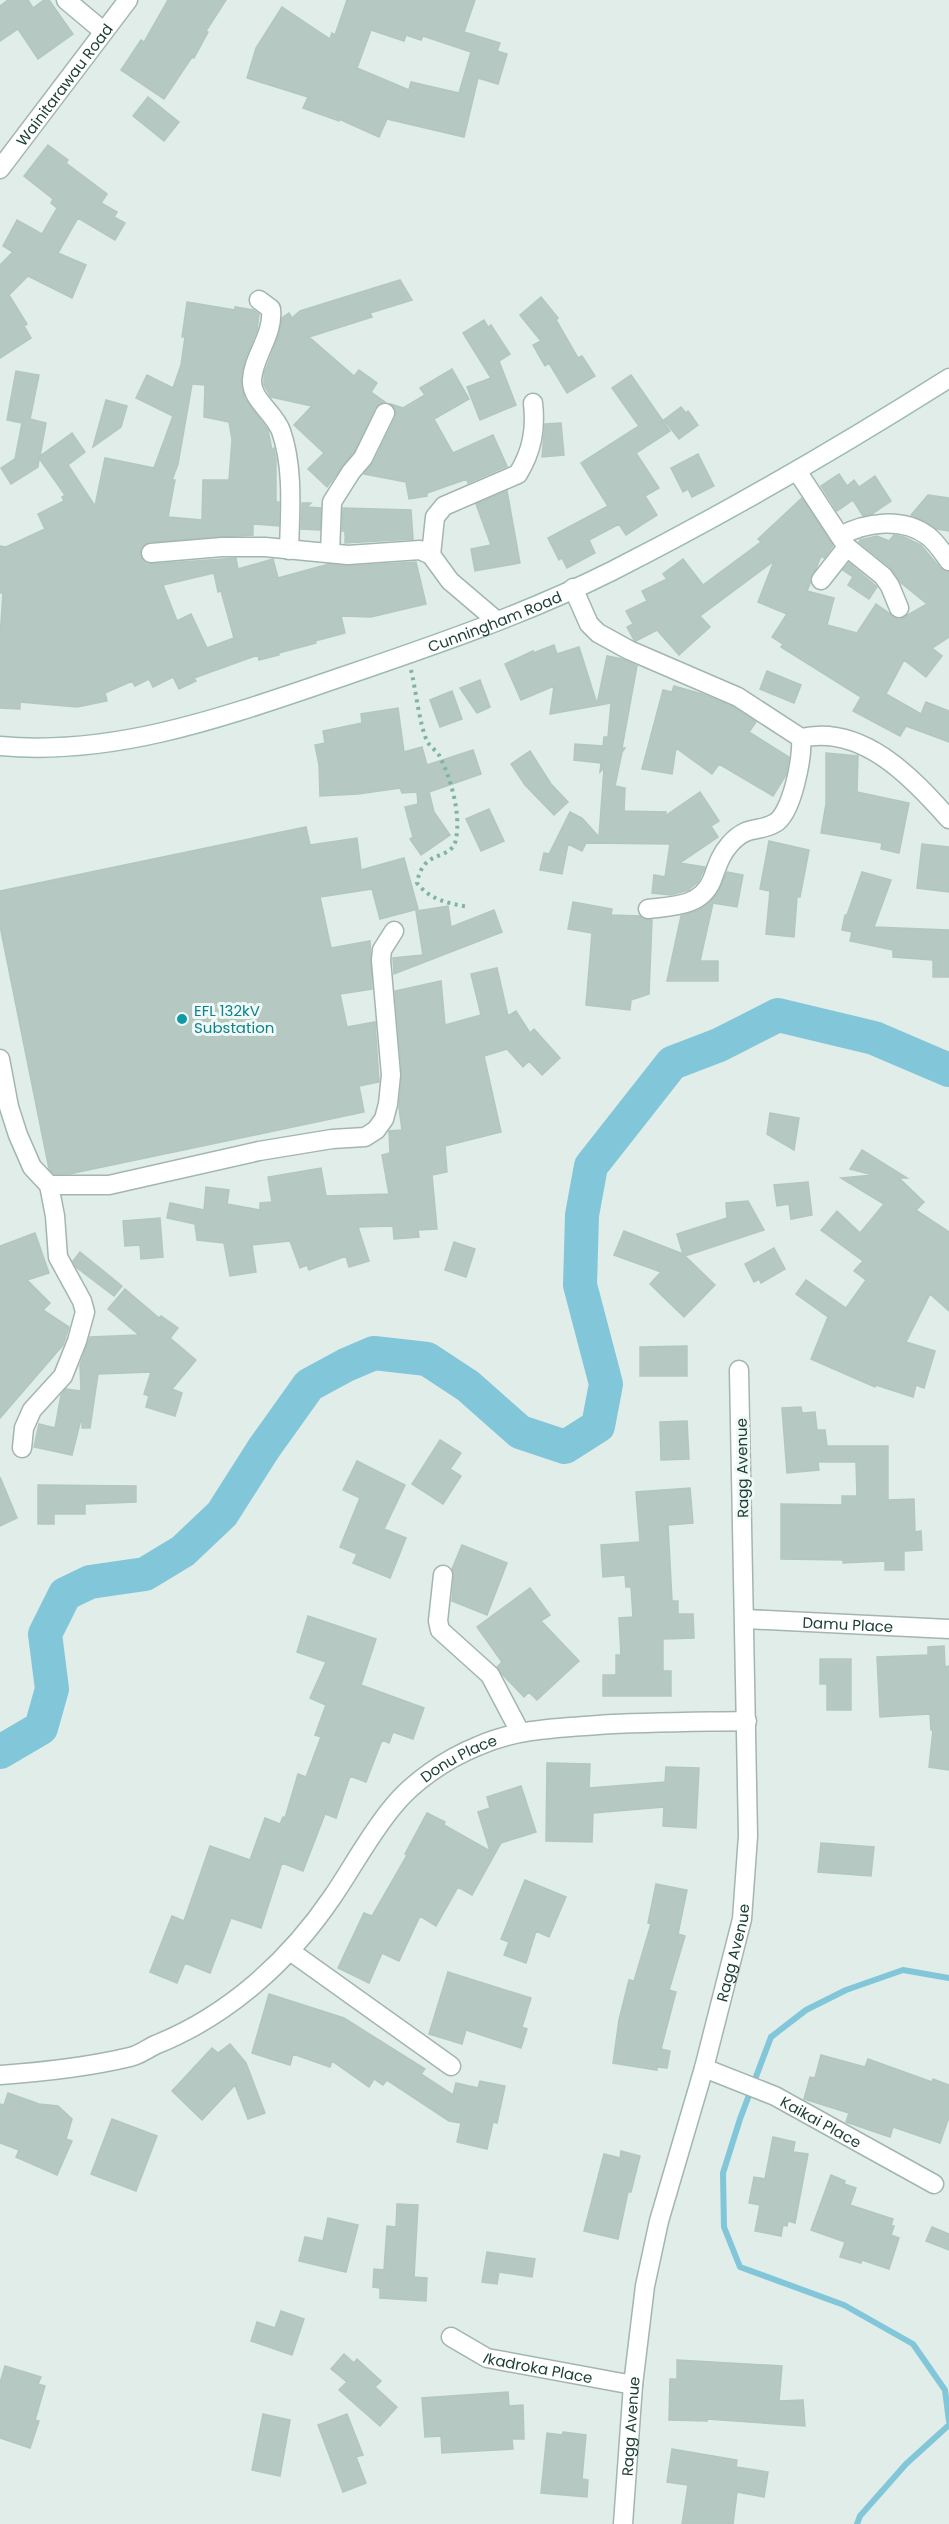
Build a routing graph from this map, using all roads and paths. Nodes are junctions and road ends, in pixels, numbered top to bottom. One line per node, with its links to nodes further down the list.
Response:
1 (66, 0): 3 (street)
2 (128, 0): 3 (street, Wainitarawau Road)
3 (103, 31): 4 (street, Wainitarawau Road)
4 (0, 169)
5 (259, 300): 11 (street)
6 (949, 378): 9 (street, Cunningham Road)
7 (532, 403): 14 (street)
8 (385, 413): 13 (street)
9 (797, 471): 10 (street); 17 (street, Cunningham Road)
10 (843, 541): 15 (street); 16 (street); 18 (street)
11 (289, 550): 12 (street); 13 (street)
12 (152, 553)
13 (330, 553): 14 (street)
14 (431, 555): 19 (street)
15 (949, 561)
16 (821, 580)
17 (573, 588): 19 (street, Cunningham Road); 21 (street)
18 (899, 608)
19 (497, 621): 20 (street, Cunningham Road)
20 (408, 655): 22 (street, Cunningham Road); 24 (path)
21 (801, 738): 23 (street); 25 (street)
22 (0, 746)
23 (949, 819)
24 (468, 907)
25 (648, 909)
26 (394, 931): 28 (street)
27 (0, 1059): 28 (street)
28 (49, 1185): 30 (street)
29 (739, 1370): 32 (street, Ragg Avenue)
30 (22, 1448)
31 (443, 1575): 35 (street)
32 (746, 1619): 33 (street, Damu Place); 34 (street, Ragg Avenue)
33 (949, 1629)
34 (747, 1721): 35 (street, Donu Place); 38 (street, Ragg Avenue)
35 (520, 1732): 36 (street, Donu Place)
36 (290, 1951): 37 (street); 39 (street, Donu Place)
37 (451, 2066)
38 (704, 2068): 40 (street, Kaikai Place); 42 (street, Ragg Avenue)
39 (0, 2075)
40 (934, 2184)
41 (451, 2337): 42 (street, Ikadroka Place)
42 (633, 2385): 43 (street, Ragg Avenue)
43 (623, 2524)

